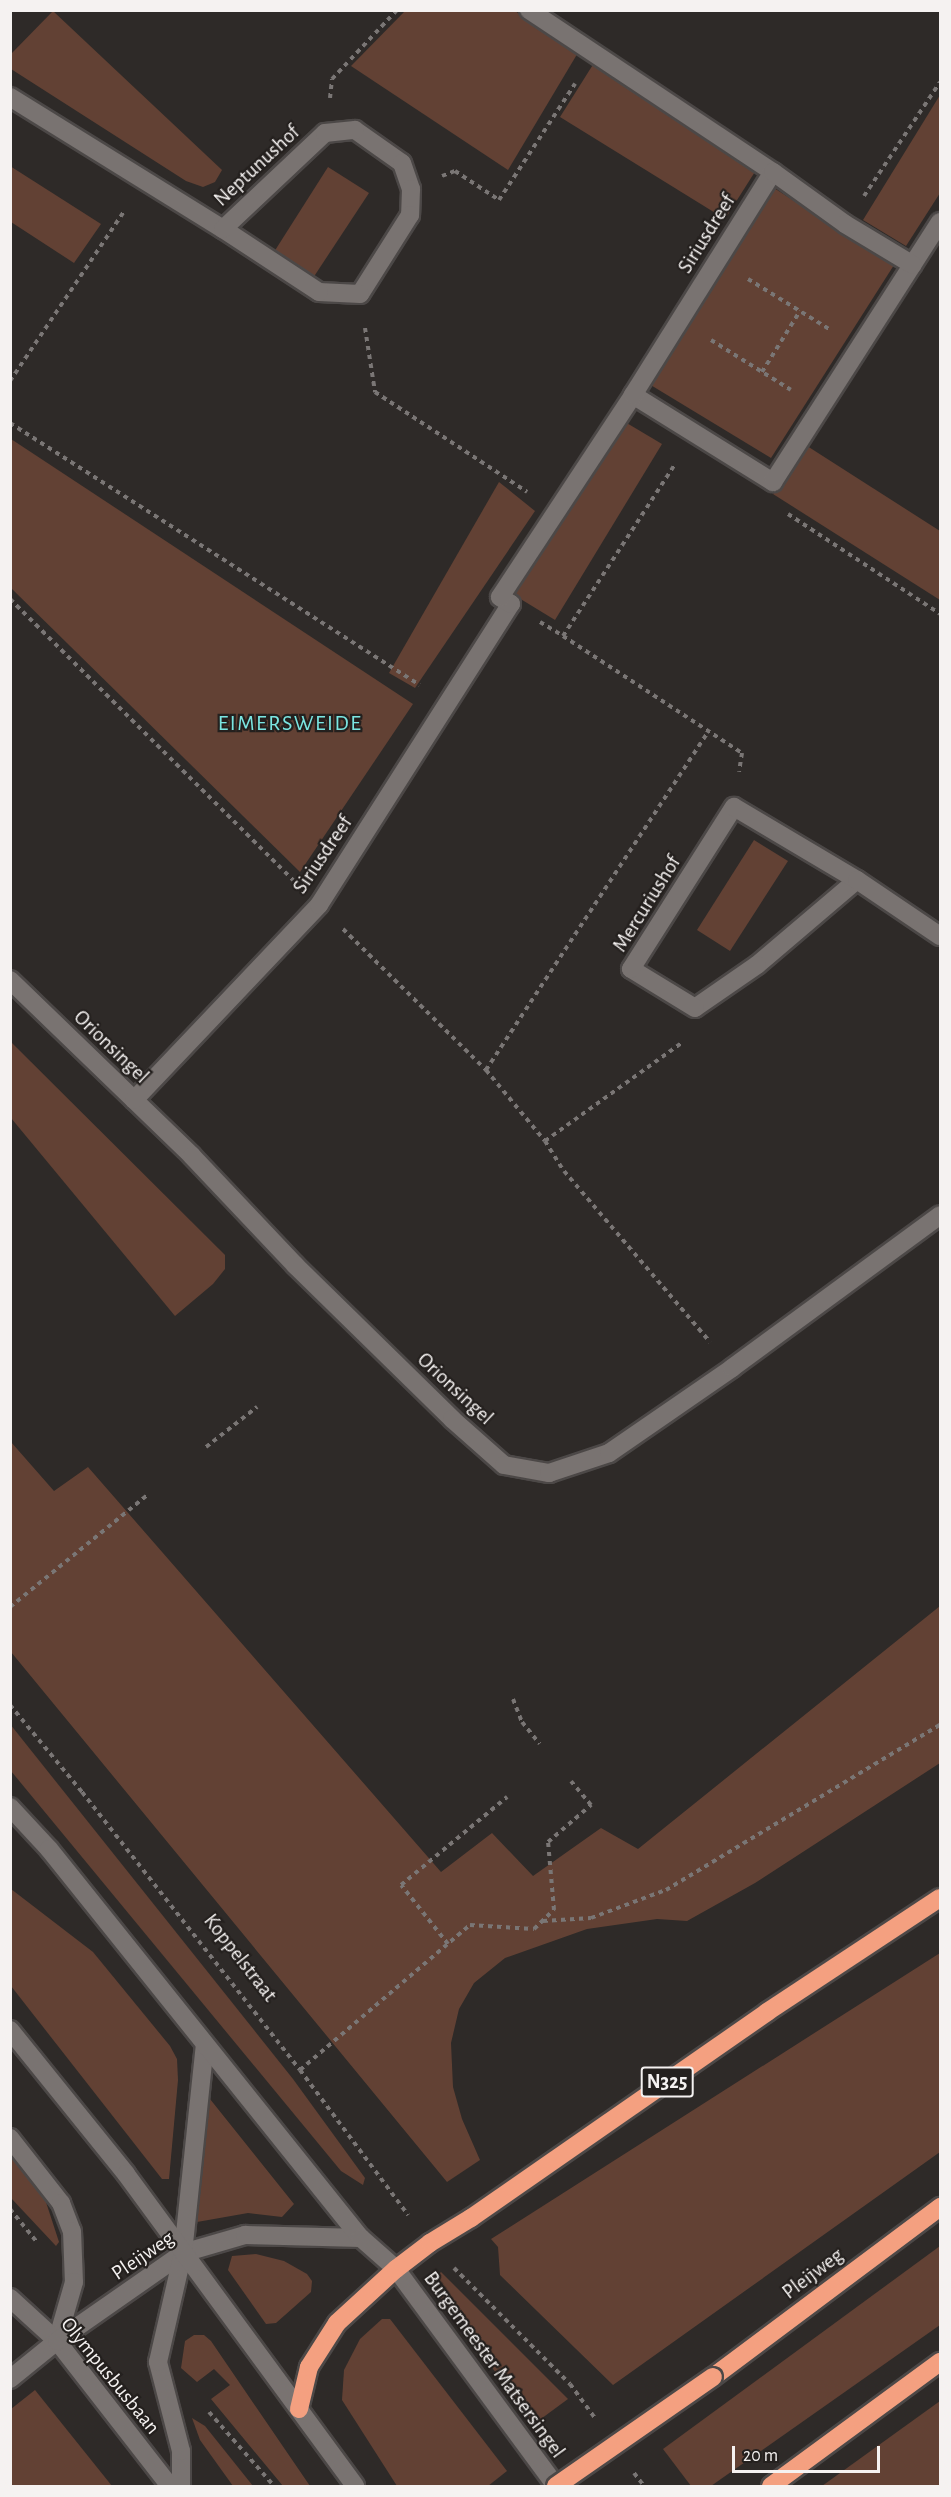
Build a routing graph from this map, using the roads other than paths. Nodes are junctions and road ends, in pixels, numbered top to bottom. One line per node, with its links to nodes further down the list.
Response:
1 (529, 10): 3 (street)
2 (10, 97): 5 (street, Neptunushof)
3 (773, 172): 6 (street); 7 (street, Siriusdreef)
4 (940, 222): 6 (street)
5 (223, 229): 5 (street, Neptunushof)
6 (913, 265): 7 (street)
7 (633, 395): 11 (street, Siriusdreef)
8 (857, 880): 8 (street, Mercuriushof); 9 (street)
9 (940, 936)
10 (10, 980): 11 (street, Orionsingel)
11 (134, 1100): 12 (street, Orionsingel)
12 (940, 1215)
13 (10, 1807): 16 (street)
14 (940, 1898): 21 (highway, N325)
15 (10, 2030): 20 (street)
16 (205, 2045): 19 (street); 20 (street)
17 (10, 2138): 23 (street)
18 (940, 2207): 31 (highway, Pleijweg, bridge)
19 (361, 2238): 20 (street, Pleijweg); 21 (street)
20 (183, 2253): 23 (street, Pleijweg); 26 (street); 29 (street)
21 (396, 2269): 26 (highway, N325); 31 (street, Burgemeester Matsersingel)
22 (10, 2298): 23 (street, Olympusbusbaan)
23 (57, 2341): 25 (street, Pleijweg); 28 (street, Olympusbusbaan)
24 (940, 2362): 27 (highway)
25 (10, 2379)
26 (299, 2409): 30 (street)
27 (777, 2482)
28 (170, 2487)
29 (181, 2487)
30 (355, 2487)
31 (556, 2487)

